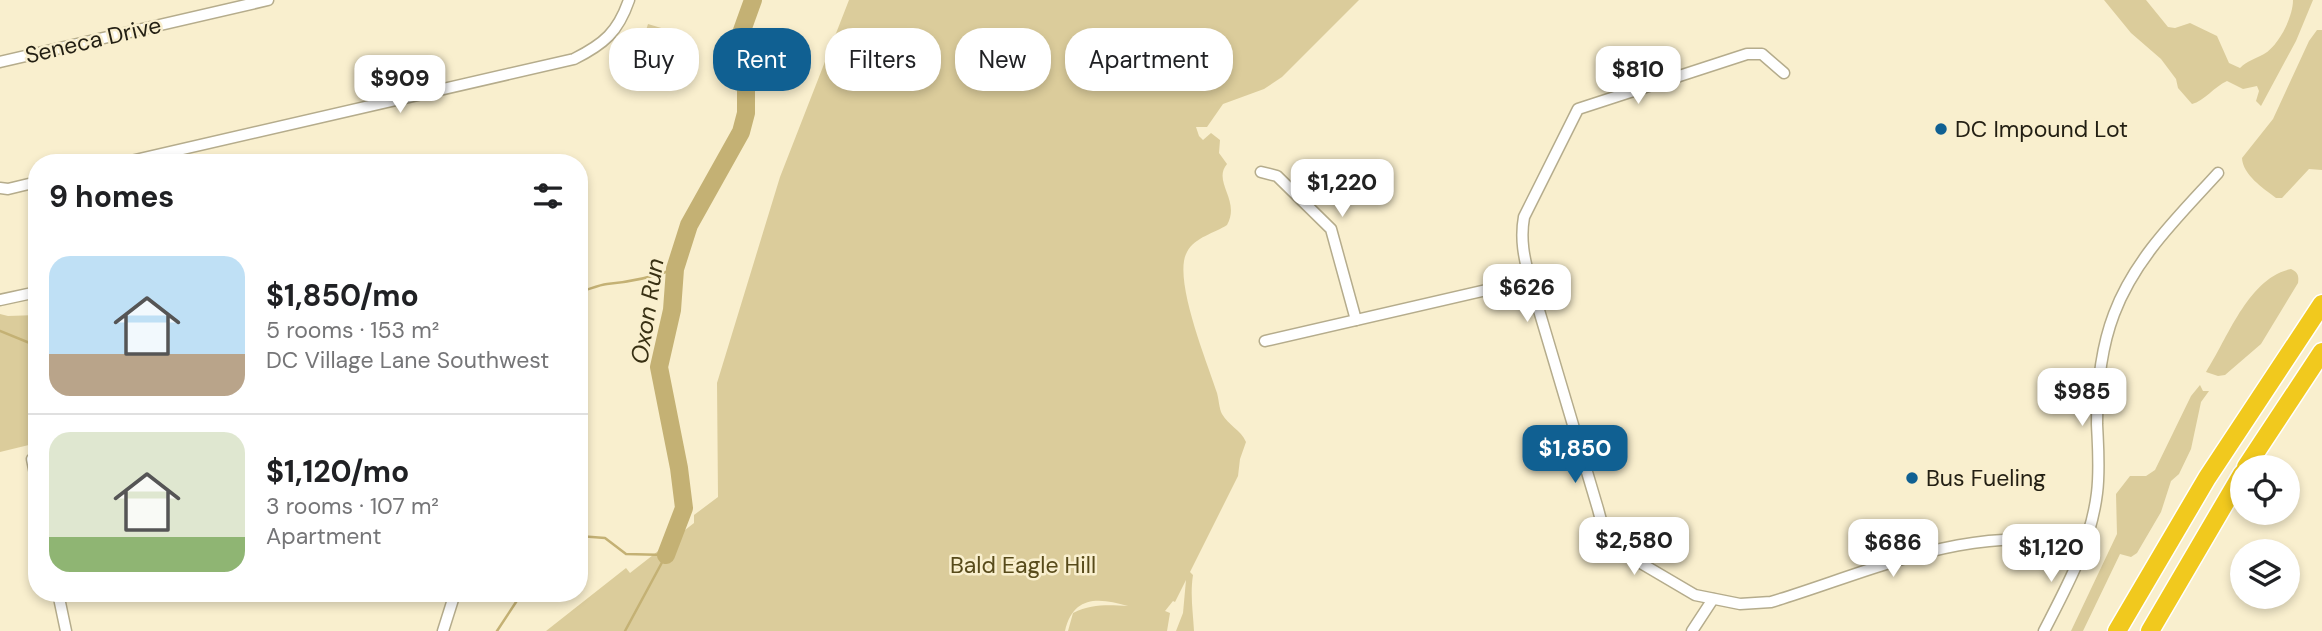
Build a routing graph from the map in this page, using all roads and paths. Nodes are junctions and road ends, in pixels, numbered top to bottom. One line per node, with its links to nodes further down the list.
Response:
1 (268, 0): 3 (street, Seneca Drive)
2 (629, 0): 5 (street)
3 (0, 62)
4 (1784, 74): 10 (street)
5 (161, 154)
6 (1261, 172): 14 (street)
7 (2218, 173): 19 (street)
8 (28, 184): 9 (street)
9 (0, 188)
10 (1530, 280): 14 (street); 20 (street)
11 (28, 294): 12 (street)
12 (0, 300)
13 (2322, 304): 27 (highway)
14 (1356, 320): 15 (street)
15 (1265, 341)
16 (2322, 352): 17 (highway)
17 (2254, 455)
18 (2230, 494): 28 (highway)
19 (2084, 549): 20 (street); 26 (street)
20 (1713, 599): 25 (street)
21 (60, 602): 23 (street)
22 (452, 602): 24 (street)
23 (66, 631)
24 (443, 631)
25 (1692, 631)
26 (2044, 631)
27 (2117, 631)
28 (2150, 631)

